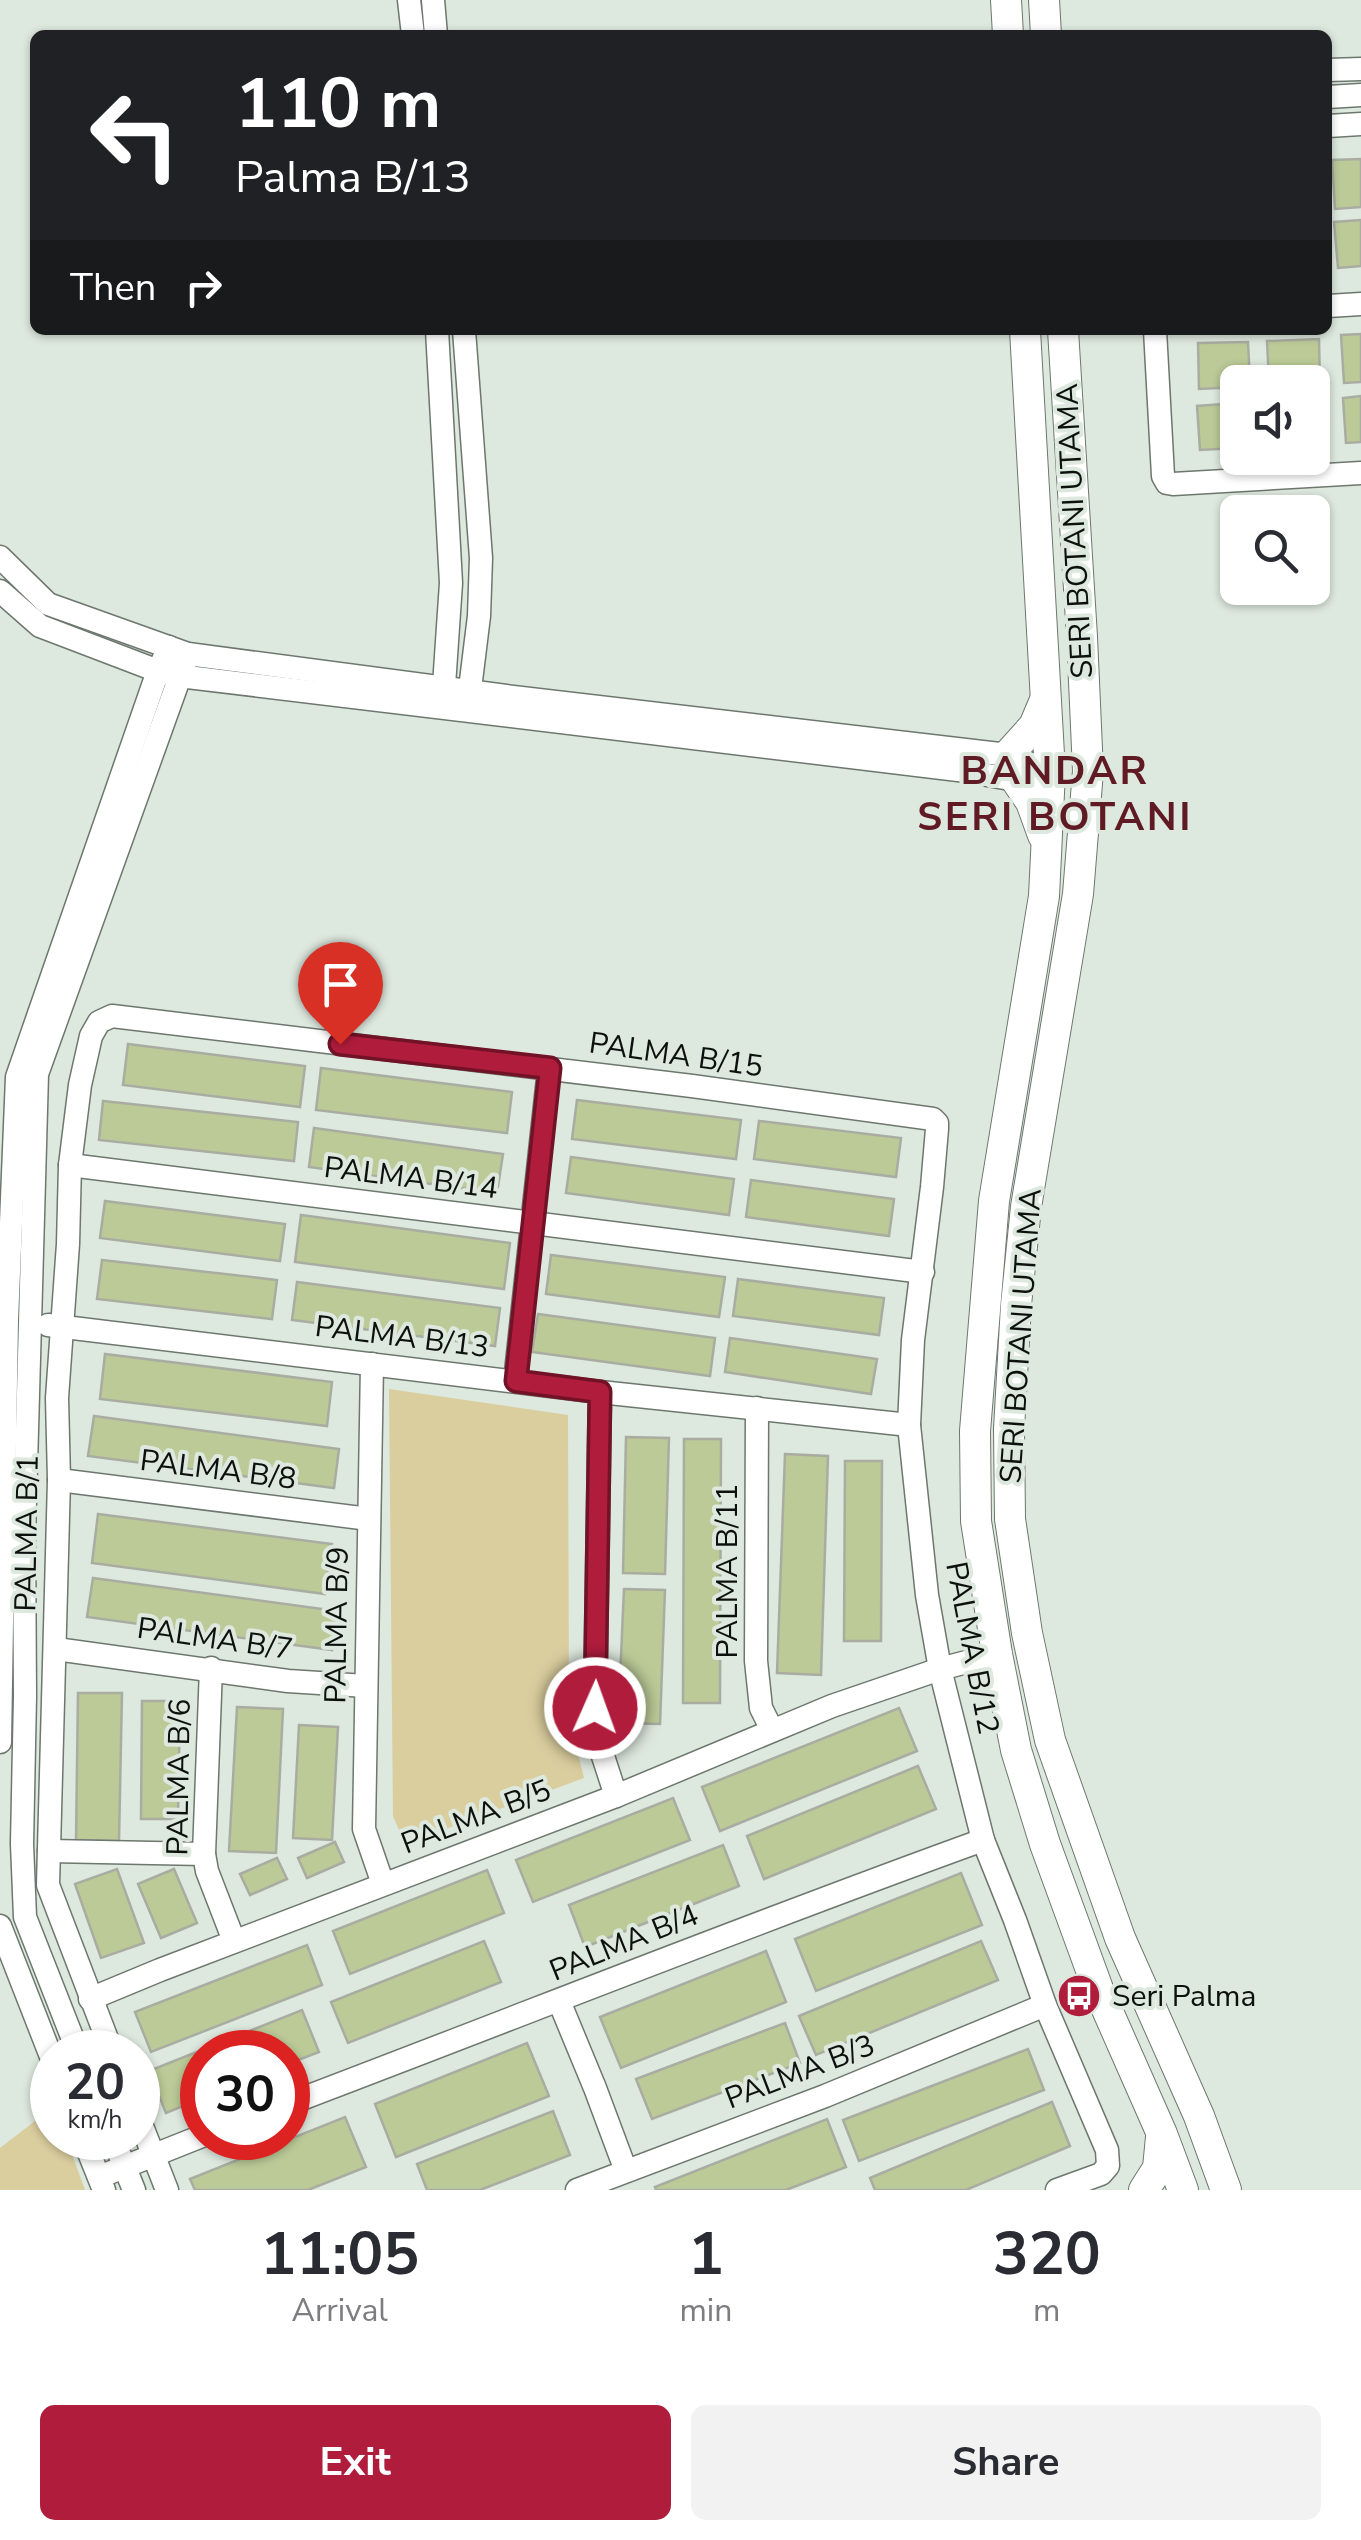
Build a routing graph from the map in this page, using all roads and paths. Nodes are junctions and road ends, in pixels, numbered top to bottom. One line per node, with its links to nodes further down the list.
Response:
1 (409, 0): 5 (street)
2 (432, 0): 6 (street)
3 (1006, 0): 7 (main road)
4 (1044, 0): 8 (main road)
5 (412, 30)
6 (435, 30)
7 (1008, 30)
8 (1046, 30)
9 (1361, 69): 10 (street)
10 (1332, 70)
11 (1361, 95): 12 (street)
12 (1332, 97)
13 (1361, 124): 14 (street)
14 (1332, 126)
15 (1361, 304): 16 (street)
16 (1332, 306)
17 (437, 335): 28 (street)
18 (464, 335): 30 (street)
19 (1025, 335): 29 (main road, SERI BOTANI UTAMA)
20 (1063, 335): 32 (main road, SERI BOTANI UTAMA)
21 (1155, 335): 22 (street)
22 (1361, 474)
23 (0, 557): 26 (street)
24 (0, 590): 25 (street)
25 (132, 661): 26 (street); 31 (street)
26 (173, 662): 27 (street); 28 (street); 31 (street)
27 (220, 681): 28 (street); 31 (street)
28 (444, 698): 30 (street)
29 (1046, 700): 33 (main road); 34 (main road, SERI BOTANI UTAMA)
30 (468, 701): 33 (street)
31 (156, 708): 39 (street); 44 (street)
32 (1087, 737): 34 (main road); 36 (main road, SERI BOTANI UTAMA)
33 (1012, 767): 34 (street); 35 (main road)
34 (1050, 772): 35 (main road, SERI BOTANI UTAMA); 36 (main road)
35 (1047, 847): 54 (main road, SERI BOTANI UTAMA)
36 (1080, 865): 74 (main road, SERI BOTANI UTAMA)
37 (112, 1016): 38 (street, PALMA B/15); 41 (street, PALMA B/1)
38 (550, 1068): 40 (street, PALMA B/15); 42 (street)
39 (8, 1076): 44 (street)
40 (933, 1120): 43 (street, PALMA B/12)
41 (70, 1165): 42 (street, PALMA B/14); 45 (street, PALMA B/1)
42 (532, 1224): 43 (street, PALMA B/14); 47 (street)
43 (923, 1272): 50 (street, PALMA B/12)
44 (18, 1322): 45 (street, PALMA B/13); 59 (street); 71 (street)
45 (61, 1326): 46 (street, PALMA B/13); 51 (street, PALMA B/1)
46 (372, 1364): 47 (street, PALMA B/13); 52 (street, PALMA B/9)
47 (516, 1381): 48 (street, PALMA B/13)
48 (600, 1392): 49 (street, PALMA B/13); 60 (street)
49 (756, 1408): 50 (street, PALMA B/13); 58 (street, PALMA B/11)
50 (909, 1425): 56 (street, PALMA B/12)
51 (60, 1480): 52 (street, PALMA B/8); 53 (street, PALMA B/1)
52 (369, 1519): 57 (street, PALMA B/9)
53 (56, 1649): 55 (street, PALMA B/7); 62 (street, PALMA B/1)
54 (997, 1654): 56 (street, PALMA B/5); 75 (main road, SERI BOTANI UTAMA)
55 (211, 1668): 57 (street, PALMA B/7); 63 (street, PALMA B/6)
56 (940, 1669): 58 (street, PALMA B/5); 61 (street, PALMA B/12)
57 (366, 1686): 64 (street, PALMA B/9)
58 (772, 1730): 60 (street, PALMA B/5)
59 (0, 1742)
60 (616, 1796): 64 (street, PALMA B/5)
61 (983, 1840): 68 (street, PALMA B/4); 69 (street, PALMA B/12)
62 (49, 1851): 63 (street); 67 (street, PALMA B/1)
63 (204, 1854): 66 (street, PALMA B/6)
64 (382, 1884): 66 (street, PALMA B/5)
65 (0, 1926): 70 (street)
66 (234, 1942): 67 (street, PALMA B/5)
67 (90, 1999): 72 (street, PALMA B/1)
68 (559, 2001): 73 (street, PALMA B/4); 80 (street)
69 (1044, 2005): 80 (street, PALMA B/3); 85 (street, PALMA B/12)
70 (41, 2030)
71 (69, 2030)
72 (103, 2030)
73 (310, 2096)
74 (1199, 2116): 88 (main road); 89 (main road, SERI BOTANI UTAMA)
75 (1162, 2134): 86 (main road); 87 (main road, SERI BOTANI UTAMA)
76 (122, 2160): 79 (street)
77 (138, 2160): 79 (street)
78 (155, 2160): 83 (street)
79 (124, 2166): 81 (street); 82 (street)
80 (626, 2171): 84 (street, PALMA B/3)
81 (101, 2183)
82 (134, 2190)
83 (167, 2190)
84 (577, 2190)
85 (1057, 2190)
86 (1144, 2190)
87 (1183, 2190)
88 (1198, 2190)
89 (1226, 2190)

